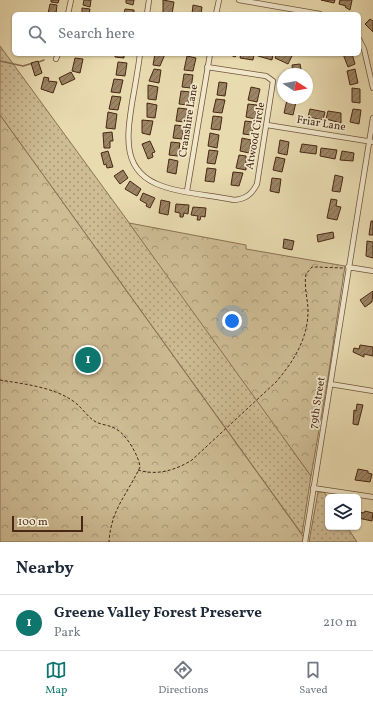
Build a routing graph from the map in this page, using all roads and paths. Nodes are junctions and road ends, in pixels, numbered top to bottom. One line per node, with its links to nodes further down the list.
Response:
1 (70, 0): 5 (street)
2 (149, 0): 6 (street)
3 (218, 0): 7 (street)
4 (239, 0): 8 (street)
5 (68, 12)
6 (147, 12)
7 (216, 12)
8 (308, 12)
9 (361, 43): 13 (street)
10 (140, 56): 17 (street, Atwood Circle)
11 (210, 56): 12 (street, Cranshire Lane)
12 (207, 67): 15 (street, Atwood Circle); 17 (street, Cranshire Lane)
13 (373, 88)
14 (373, 118): 16 (street, 79th Street)
15 (267, 125): 16 (street, Friar Lane); 17 (street, Atwood Circle)
16 (371, 142): 18 (street, 79th Street)
17 (187, 191)
18 (348, 267): 19 (street); 21 (street, 79th Street); 23 (path)
19 (373, 271)
20 (0, 380): 23 (path)
21 (330, 384): 22 (street); 24 (street, 79th Street)
22 (373, 391)
23 (138, 470): 26 (path)
24 (313, 488): 25 (street); 27 (street, 79th Street)
25 (373, 497)
26 (108, 542)
27 (305, 542)

